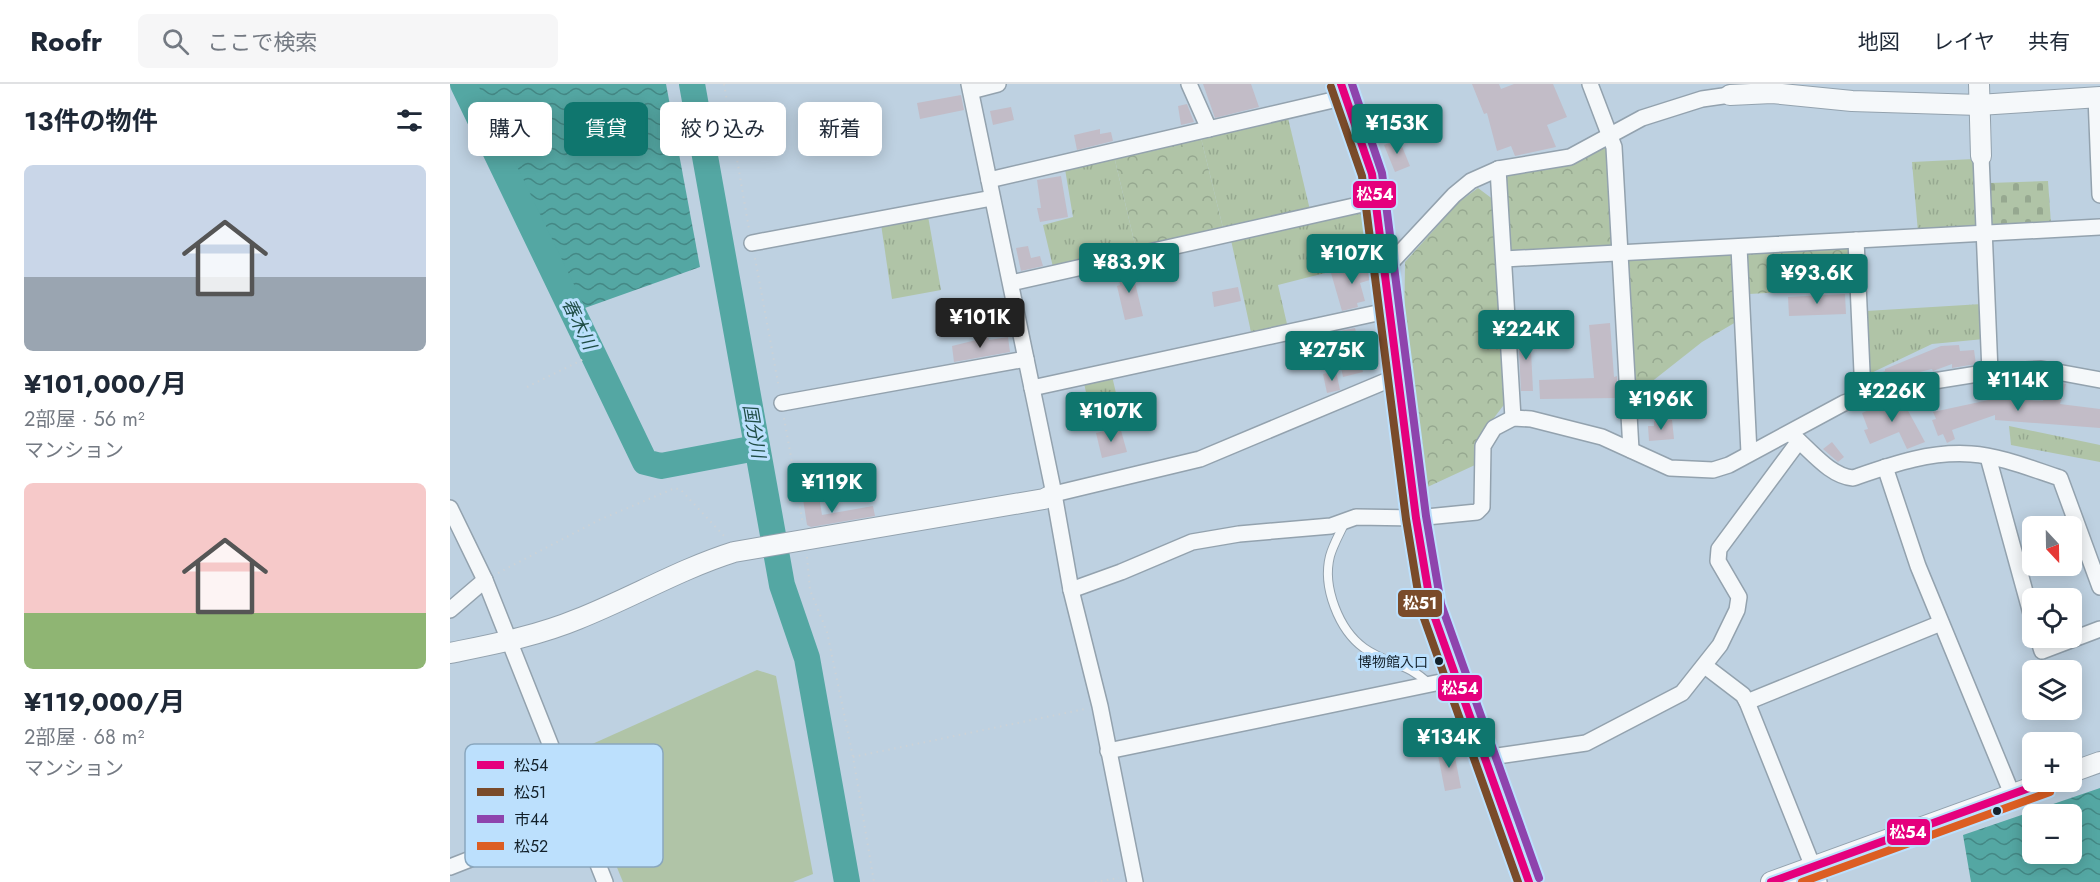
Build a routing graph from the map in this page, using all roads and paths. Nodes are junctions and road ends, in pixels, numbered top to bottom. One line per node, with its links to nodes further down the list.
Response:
1 (998, 84): 5 (street)
2 (1189, 84): 10 (street)
3 (1590, 84): 11 (street)
4 (1979, 84): 9 (street)
5 (970, 88): 14 (street)
6 (1344, 91): 10 (street); 17 (street)
7 (1730, 95): 9 (street); 11 (street)
8 (2098, 97): 9 (street); 15 (street)
9 (1979, 105): 12 (street)
10 (1209, 129): 14 (street)
11 (1610, 133): 13 (street); 23 (street)
12 (1981, 156): 19 (street)
13 (1498, 169): 24 (street); 25 (street)
14 (989, 180): 16 (street)
15 (2100, 195)
16 (992, 198): 21 (street); 26 (street)
17 (1376, 201): 25 (street); 26 (street)
18 (2100, 227): 19 (street)
19 (1984, 234): 20 (street); 30 (street)
20 (1856, 240): 22 (street); 35 (street)
21 (752, 243)
22 (1739, 247): 23 (street); 40 (street)
23 (1620, 253): 24 (street); 39 (street)
24 (1504, 259): 37 (street)
25 (1386, 268): 27 (street)
26 (1011, 283): 28 (street)
27 (1390, 310): 31 (street); 34 (street)
28 (1026, 358): 34 (street); 36 (street)
29 (584, 359): 33 (path)
30 (1990, 372): 32 (street); 35 (street)
31 (1398, 376): 43 (street); 45 (street)
32 (2100, 380)
33 (527, 387)
34 (1032, 388): 43 (street)
35 (1863, 394): 38 (street)
36 (782, 403): 47 (path)
37 (1513, 418): 39 (street); 45 (street)
38 (1795, 437): 40 (street); 42 (street); 60 (street)
39 (1631, 450): 40 (street)
40 (1749, 453)
41 (1988, 457): 42 (street); 48 (street); 52 (street)
42 (1885, 467): 55 (street)
43 (1054, 494): 47 (street); 53 (street)
44 (450, 508): 50 (street)
45 (1416, 518): 46 (street); 61 (street)
46 (1346, 521): 53 (street); 62 (lane)
47 (804, 540): 49 (street); 67 (path)
48 (2093, 547): 51 (street)
49 (740, 551): 50 (path); 58 (street)
50 (485, 580): 54 (street); 58 (street)
51 (2100, 587)
52 (2024, 588)
53 (1071, 590): 64 (street)
54 (450, 610)
55 (1941, 623): 63 (street); 72 (street)
56 (2100, 629): 57 (street)
57 (2082, 636)
58 (509, 641): 59 (street); 65 (street)
59 (450, 652)
60 (1705, 666): 63 (street); 68 (street)
61 (1455, 679): 62 (street); 68 (street)
62 (1429, 684): 66 (street)
63 (1747, 702): 76 (street)
64 (1100, 706): 66 (street); 67 (path)
65 (549, 744)
66 (1108, 751): 77 (street)
67 (853, 757): 79 (path)
68 (1484, 758): 81 (street)
69 (2100, 762): 70 (street)
70 (2082, 768)
71 (2022, 790): 72 (street)
72 (2012, 794): 76 (street)
73 (465, 861): 74 (street)
74 (450, 867)
75 (599, 867): 78 (street)
76 (1816, 875): 82 (street)
77 (1135, 879): 80 (path)
78 (605, 882)
79 (874, 882)
80 (1095, 882)
81 (1529, 882)
82 (1771, 882)

